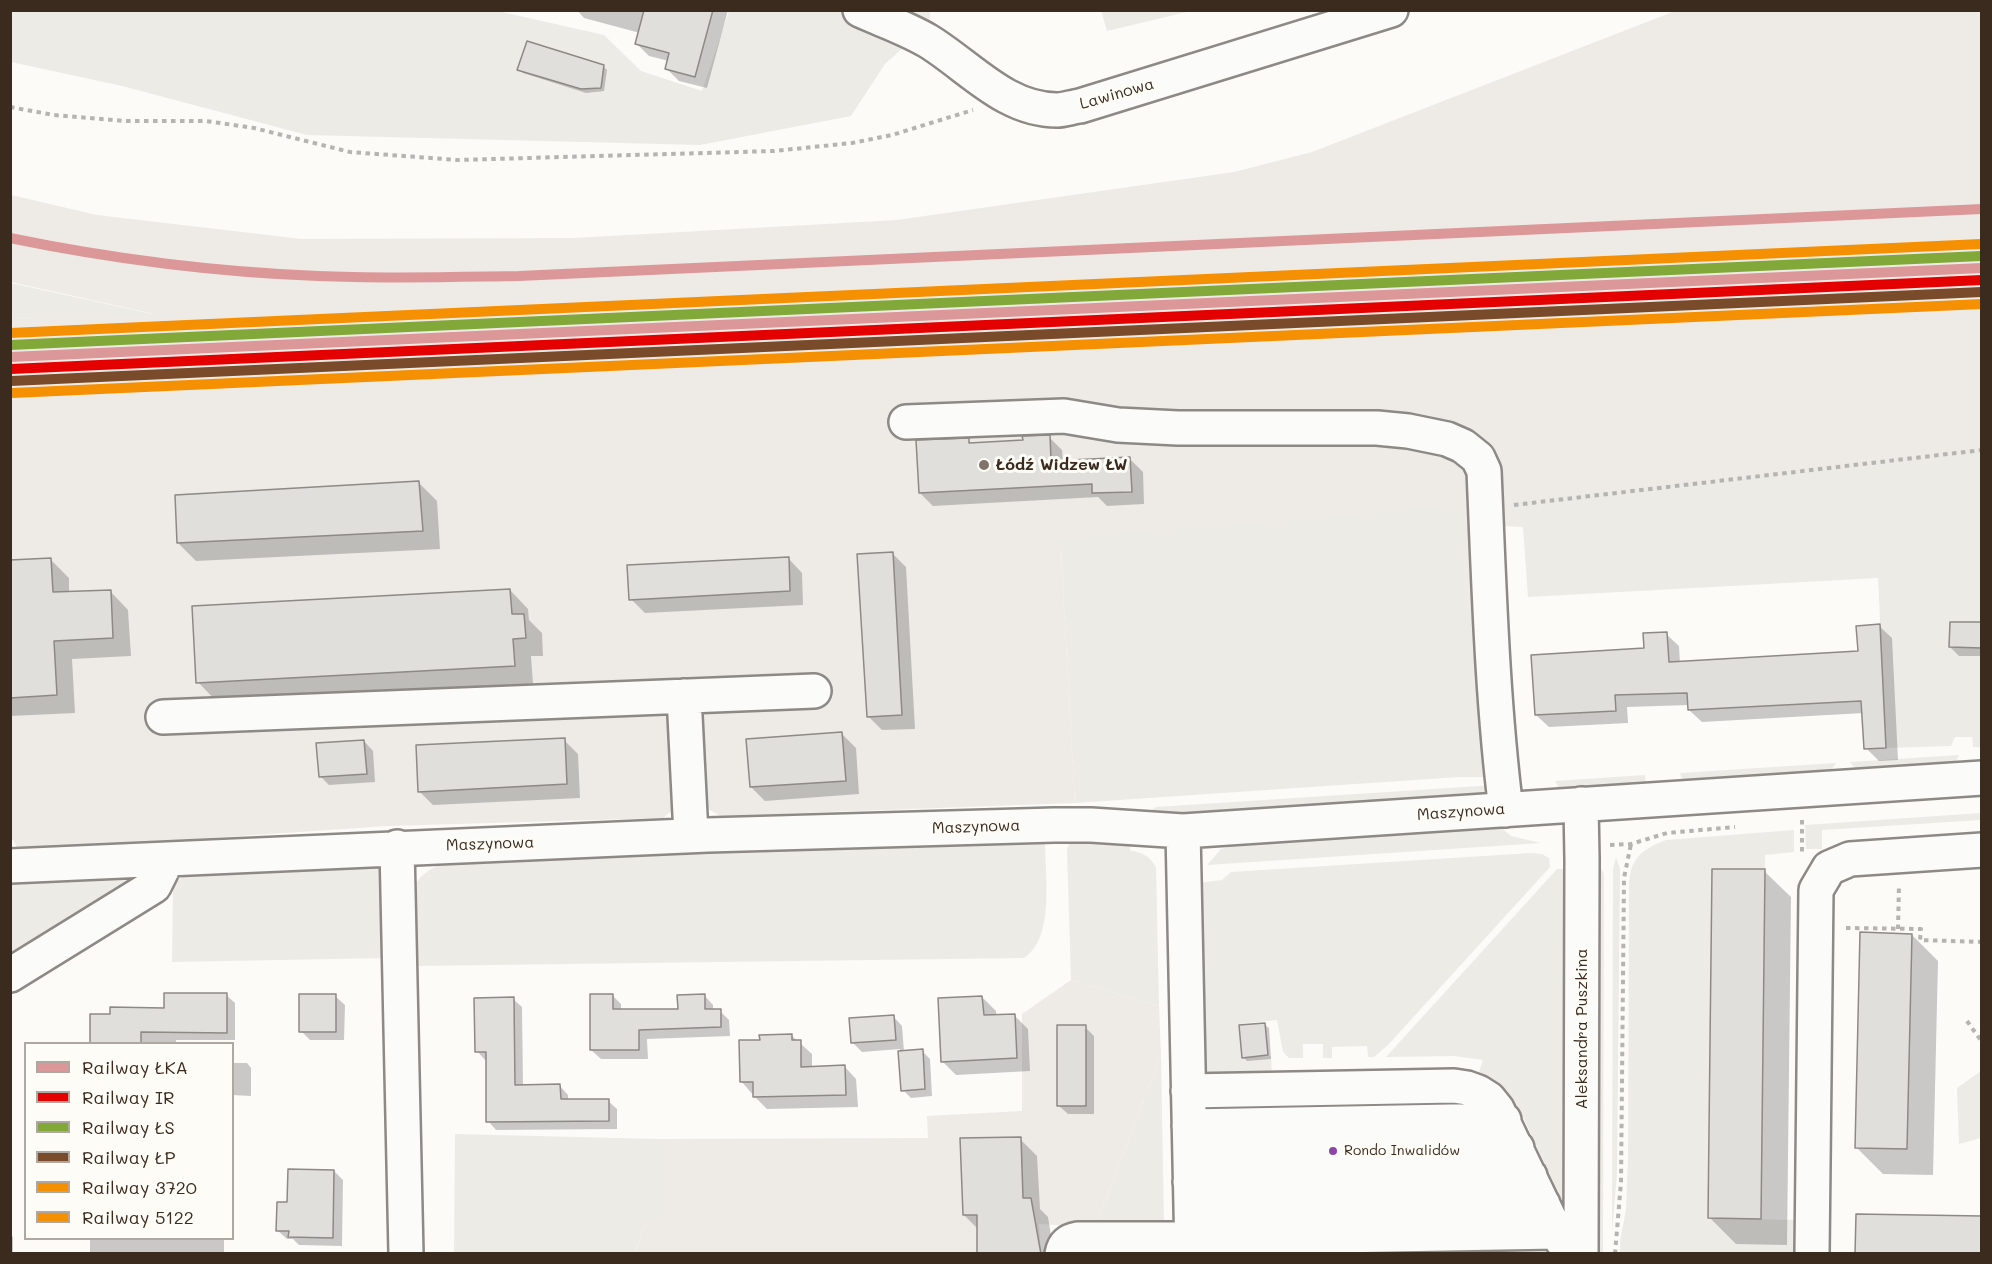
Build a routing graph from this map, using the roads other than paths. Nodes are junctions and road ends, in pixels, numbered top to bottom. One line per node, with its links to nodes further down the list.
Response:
1 (860, 10): 2 (street, Lawinowa)
2 (1391, 10)
3 (906, 422): 9 (street)
4 (814, 691): 5 (street)
5 (684, 696): 6 (street); 11 (street)
6 (163, 717)
7 (1982, 778): 8 (street, Maszynowa)
8 (1581, 804): 9 (street, Maszynowa); 22 (street, Aleksandra Puszkina)
9 (1506, 810): 10 (street, Maszynowa)
10 (1183, 831): 11 (street, Maszynowa); 17 (street)
11 (691, 835): 12 (street, Maszynowa)
12 (398, 848): 14 (street, Maszynowa); 20 (street)
13 (1982, 850): 23 (street)
14 (167, 860): 15 (street, Maszynowa); 16 (street)
15 (10, 867)
16 (10, 975)
17 (1188, 1091): 18 (street); 19 (street)
18 (1537, 1189): 19 (street); 19 (street); 19 (street)
19 (1190, 1194): 21 (street)
20 (406, 1254)
21 (1062, 1254)
22 (1581, 1254)
23 (1812, 1254)

